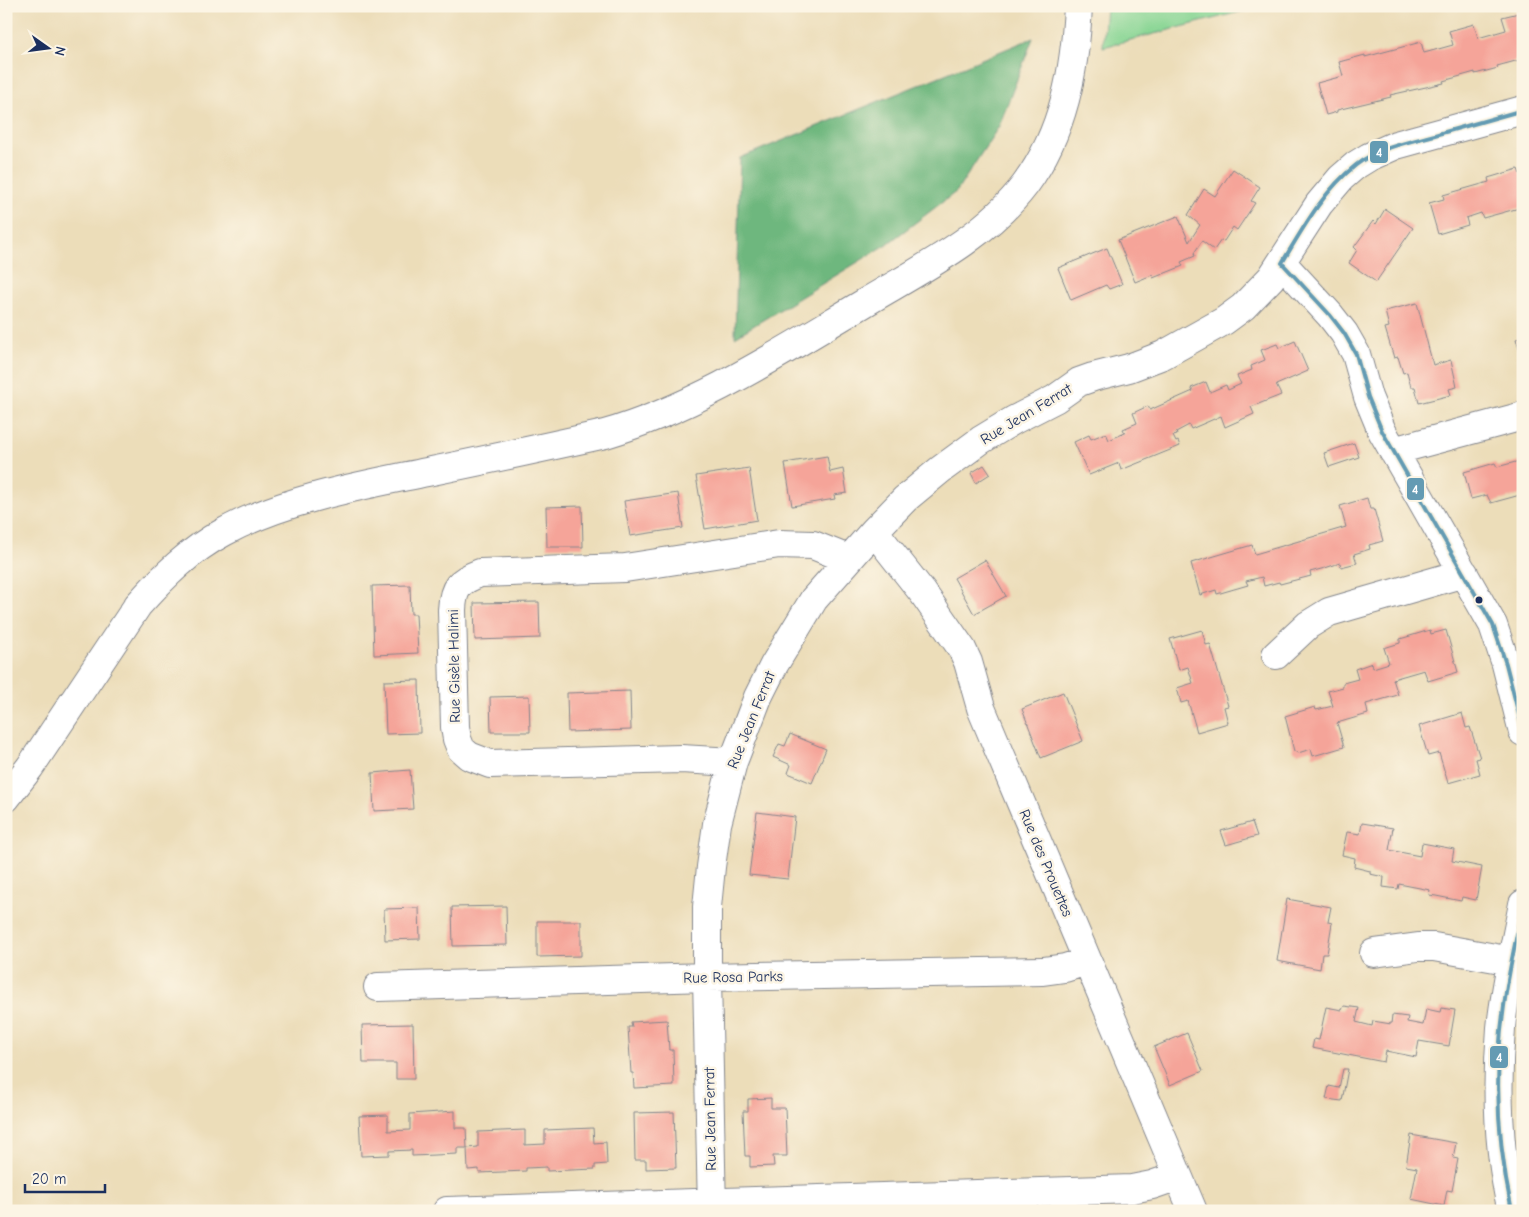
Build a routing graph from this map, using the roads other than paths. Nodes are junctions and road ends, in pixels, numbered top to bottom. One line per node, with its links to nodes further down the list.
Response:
1 (1078, 6): 12 (street)
2 (1523, 110): 3 (street, Rue Jean Ferrat)
3 (1282, 263): 5 (street); 6 (street, Rue Jean Ferrat)
4 (1523, 416): 5 (street)
5 (1393, 450): 8 (street)
6 (874, 531): 7 (street, Rue Jean Ferrat); 15 (street, Rue des Prouettes)
7 (848, 558): 11 (street, Rue Jean Ferrat); 11 (street, Rue Gisèle Halimi)
8 (1464, 573): 9 (street); 10 (street)
9 (1276, 655)
10 (1523, 730)
11 (733, 762): 17 (street, Rue Jean Ferrat)
12 (6, 798)
13 (1523, 904): 16 (street)
14 (1374, 953): 16 (street)
15 (1087, 961): 17 (street, Rue Rosa Parks); 19 (street, Rue des Prouettes)
16 (1512, 961): 23 (street)
17 (707, 977): 18 (street, Rue Rosa Parks); 20 (street, Rue Jean Ferrat)
18 (378, 987)
19 (1178, 1176): 20 (street); 22 (street, Rue des Prouettes)
20 (712, 1206): 21 (street)
21 (447, 1211)
22 (1192, 1211)
23 (1512, 1211)

